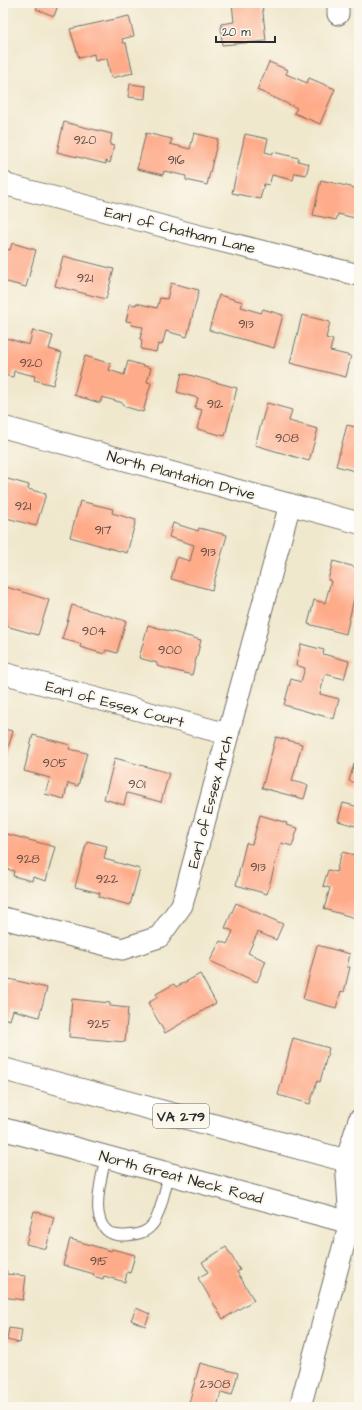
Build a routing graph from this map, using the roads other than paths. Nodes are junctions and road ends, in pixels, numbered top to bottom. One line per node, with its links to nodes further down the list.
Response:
1 (3, 182): 2 (street, Earl of Chatham Lane)
2 (359, 275)
3 (3, 427): 4 (street, North Plantation Drive)
4 (290, 504): 5 (street, North Plantation Drive); 7 (street, Earl of Essex Arch)
5 (359, 523)
6 (3, 673): 7 (street, Earl of Essex Court)
7 (227, 734): 8 (street, Earl of Essex Arch)
8 (3, 918)
9 (3, 1068): 13 (main road, VA 279)
10 (359, 1120): 13 (street)
11 (3, 1129): 12 (main road, North Great Neck Road)
12 (106, 1157): 14 (main road, North Great Neck Road); 14 (lane)
13 (352, 1163): 15 (street)
14 (169, 1174): 15 (main road, North Great Neck Road)
15 (356, 1218): 16 (street)
16 (300, 1407)

